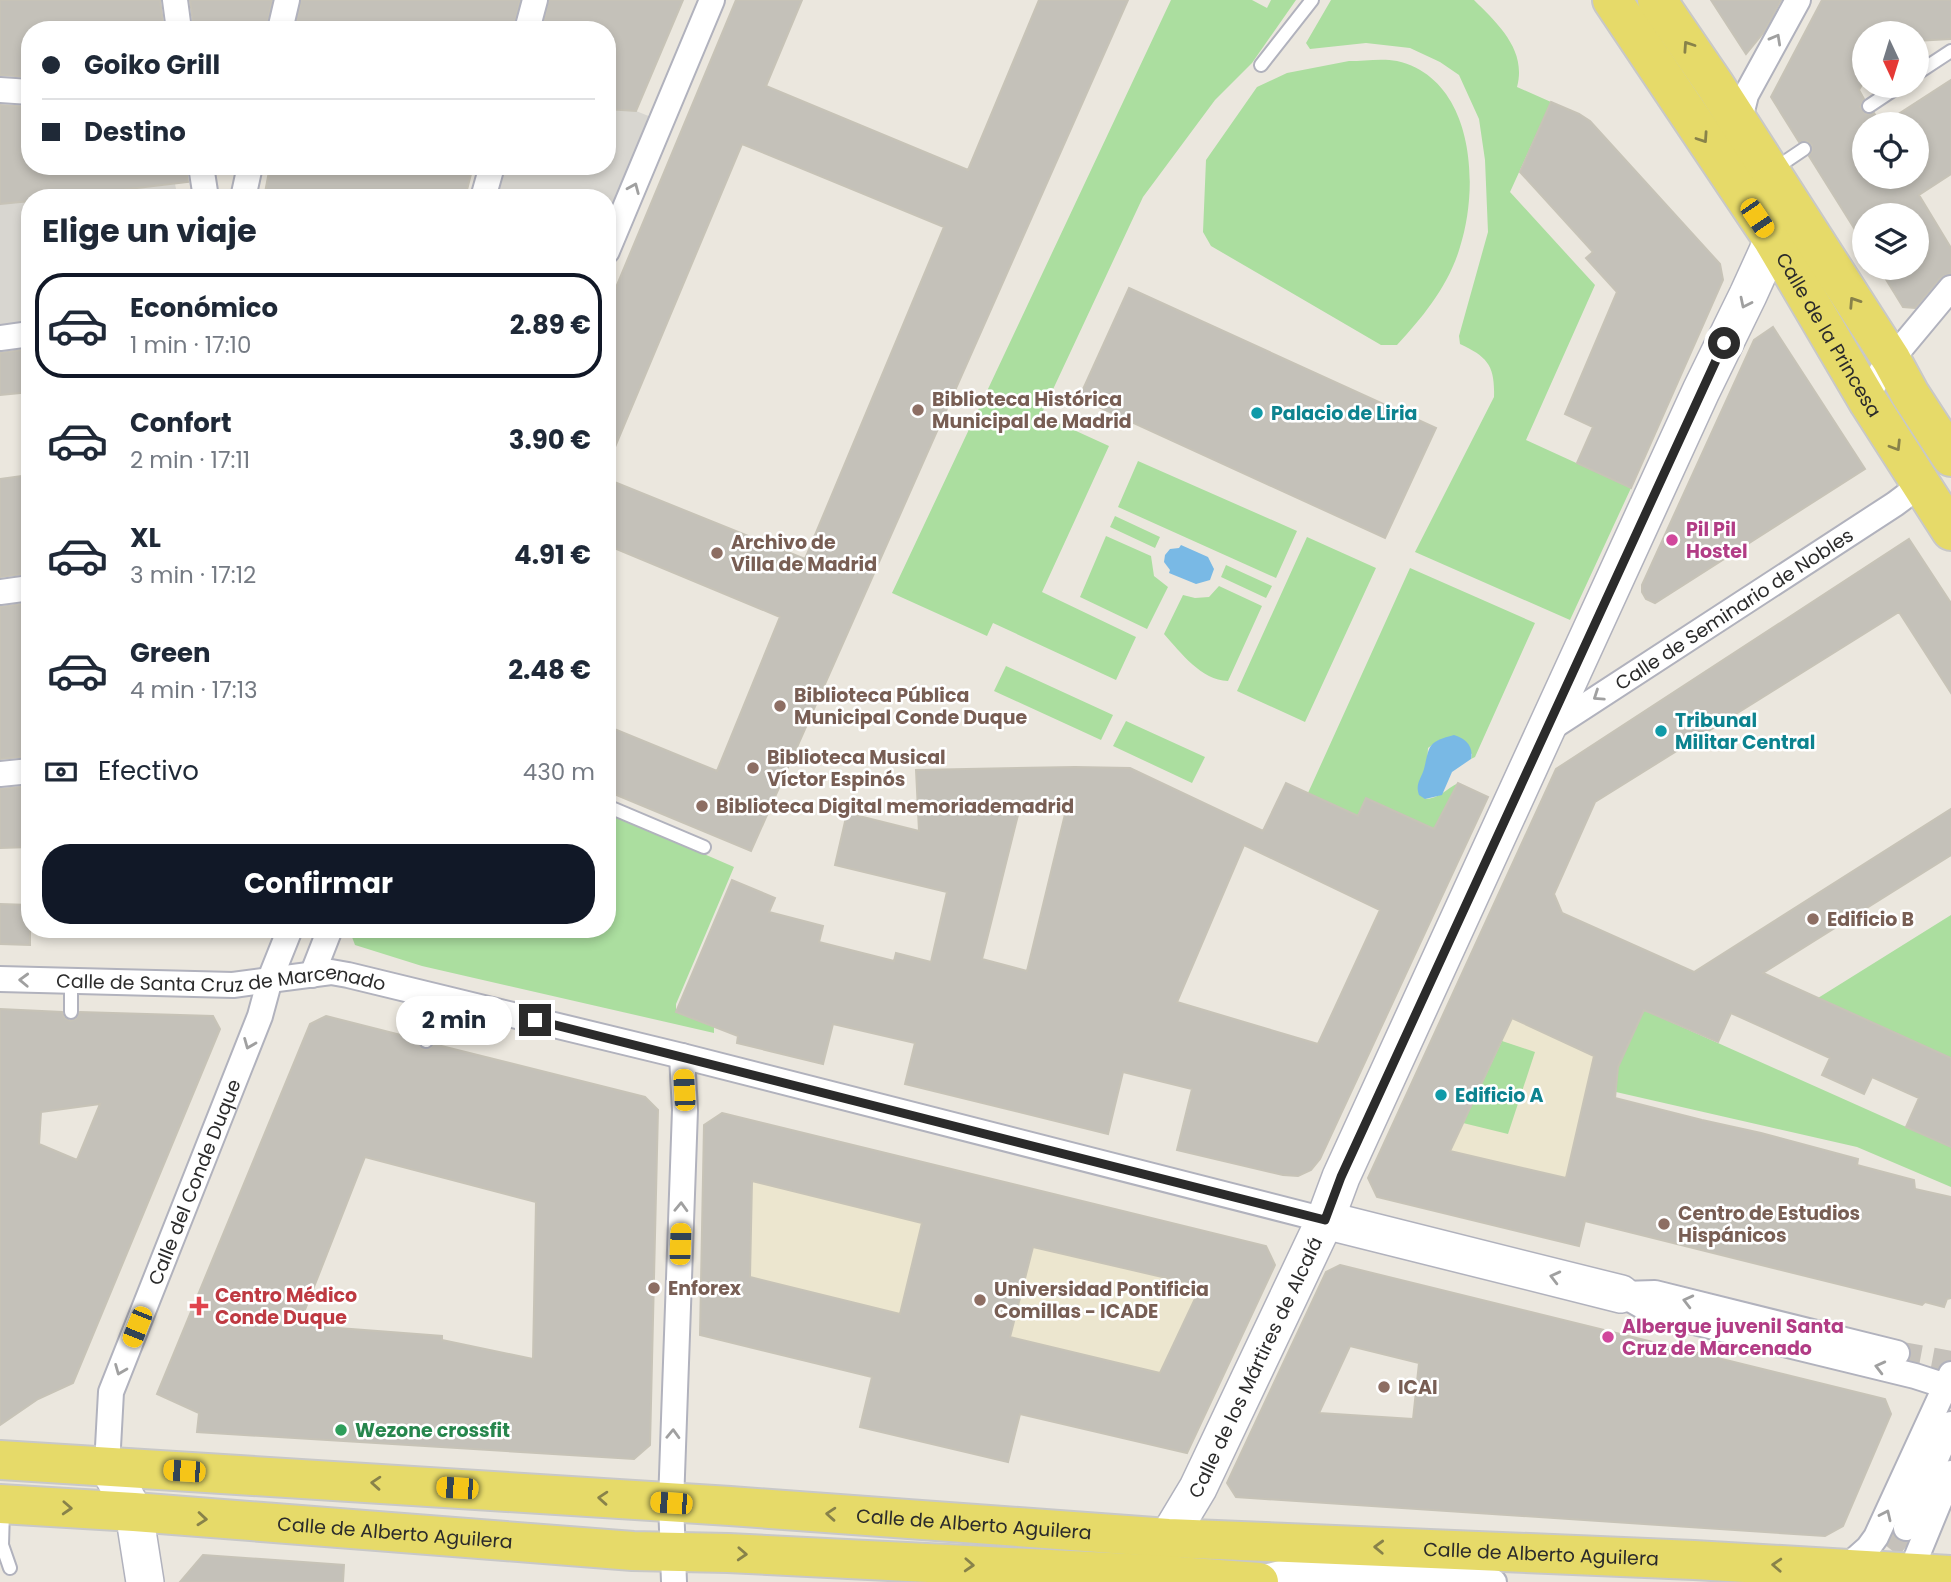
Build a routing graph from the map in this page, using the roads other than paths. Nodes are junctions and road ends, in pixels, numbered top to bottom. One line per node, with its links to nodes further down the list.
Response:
1 (174, 0): 9 (street)
2 (287, 0): 10 (street)
3 (535, 0): 11 (street)
4 (712, 0): 22 (street, one-way to 4)
5 (1312, 0): 13 (lane)
6 (1612, 0): 23 (main road, Calle de la Princesa, one-way to 23)
7 (1657, 0): 19 (main road, Calle de la Princesa, one-way to 7)
8 (1798, 0): 19 (street, one-way to 8)
9 (178, 21)
10 (282, 21)
11 (529, 21)
12 (1951, 51): 14 (lane)
13 (1261, 65)
14 (1929, 65)
15 (0, 90): 16 (street)
16 (21, 91)
17 (1881, 98): 18 (lane)
18 (1869, 106)
19 (1739, 123): 21 (main road, Calle de la Princesa)
20 (1804, 149): 21 (lane)
21 (1770, 172): 27 (main road, Calle de la Princesa, one-way to 21)
22 (616, 229)
23 (1773, 240): 28 (main road, Calle de la Princesa); 34 (street, Calle de los Mártires de Alcalá, one-way to 34)
24 (1951, 288): 27 (street)
25 (21, 335): 26 (street)
26 (0, 338)
27 (1891, 359): 28 (street); 29 (main road, Calle de la Princesa)
28 (1869, 403): 30 (main road, Calle de la Princesa, one-way to 30)
29 (1951, 457)
30 (1919, 483): 31 (main road, Calle de la Princesa); 34 (street, Calle de Seminario de Nobles, one-way to 34)
31 (1951, 531)
32 (21, 589): 33 (street)
33 (0, 592)
34 (1545, 732): 49 (street, Calle de los Mártires de Alcalá)
35 (21, 772): 36 (street)
36 (0, 774)
37 (616, 810): 38 (lane)
38 (704, 847)
39 (286, 938): 43 (street, Calle del Conde Duque)
40 (326, 938): 41 (street)
41 (312, 975): 43 (street, Calle de Santa Cruz de Marcenado); 45 (street, Calle de Santa Cruz de Marcenado)
42 (0, 979): 44 (street, Calle de Santa Cruz de Marcenado, one-way to 42)
43 (270, 979): 44 (street, Calle de Santa Cruz de Marcenado); 55 (street, Calle del Conde Duque, one-way to 55)
44 (71, 982): 46 (lane)
45 (437, 996): 47 (lane); 48 (street, Calle de Santa Cruz de Marcenado)
46 (71, 1012)
47 (426, 1041)
48 (682, 1056): 49 (street, Calle de Santa Cruz de Marcenado); 57 (street, one-way to 48)
49 (1325, 1220): 50 (street, Calle de Santa Cruz de Marcenado, one-way to 49); 61 (street, Calle de los Mártires de Alcalá)
50 (1621, 1294): 51 (street, Calle de Santa Cruz de Marcenado, one-way to 50); 52 (street, Calle de Santa Cruz de Marcenado, one-way to 50)
51 (1897, 1353)
52 (1948, 1380): 66 (street, one-way to 52)
53 (1951, 1424): 60 (street)
54 (0, 1460): 55 (main road, Calle de Alberto Aguilera)
55 (107, 1465): 57 (main road, Calle de Alberto Aguilera, one-way to 55); 59 (street)
56 (1951, 1473): 66 (street)
57 (671, 1503): 61 (main road, Calle de Alberto Aguilera, one-way to 57); 63 (street)
58 (1, 1504): 59 (main road, Calle de Alberto Aguilera, one-way to 59); 62 (lane)
59 (134, 1512): 63 (main road, Calle de Alberto Aguilera, one-way to 63); 69 (street)
60 (1906, 1528)
61 (1168, 1538): 64 (main road, Calle de Alberto Aguilera, one-way to 61); 67 (street, Calle de los Mártires de Alcalá)
62 (10, 1567)
63 (674, 1567): 67 (main road, Calle de Alberto Aguilera, one-way to 67)
64 (1711, 1571): 66 (main road, Calle de Alberto Aguilera, one-way to 64)
65 (1951, 1575): 66 (main road, Calle de Alberto Aguilera)
66 (1866, 1576)
67 (1149, 1578): 68 (main road, Calle de Alberto Aguilera)
68 (1255, 1581): 70 (street, Calle de Alberto Aguilera)
69 (145, 1582)
70 (1494, 1582)

